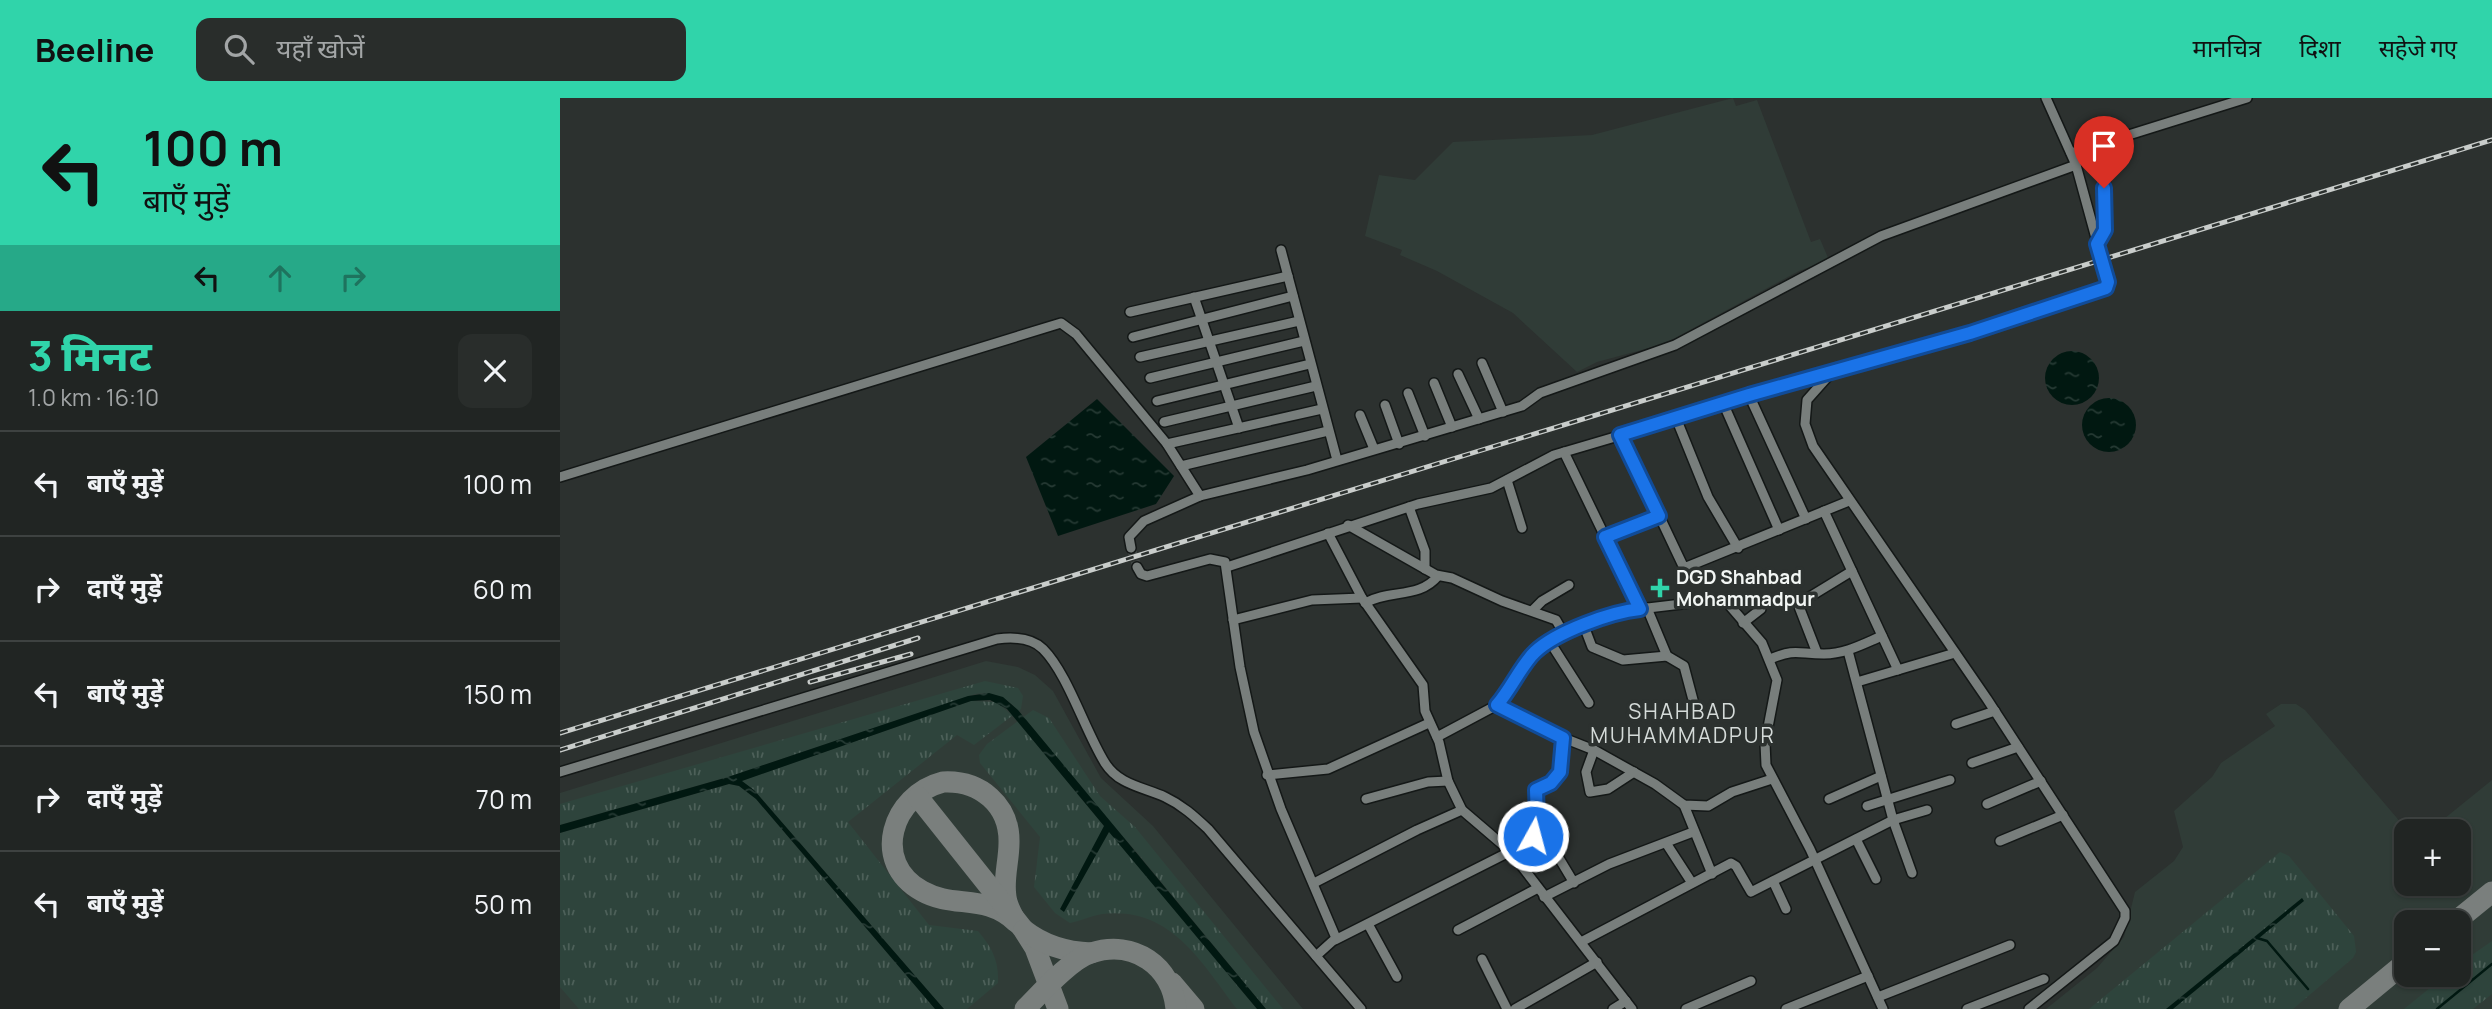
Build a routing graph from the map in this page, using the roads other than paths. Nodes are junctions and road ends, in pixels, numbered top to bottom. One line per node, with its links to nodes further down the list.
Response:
1 (2046, 98): 4 (street)
2 (2247, 98): 3 (street)
3 (2113, 138): 4 (street); 6 (street)
4 (2071, 153): 5 (street)
5 (2076, 165): 6 (street); 34 (street)
6 (2097, 244): 21 (street)
7 (1281, 250): 8 (street)
8 (1287, 275): 9 (street); 10 (street)
9 (1293, 296): 12 (street); 13 (street)
10 (1195, 297): 11 (street); 12 (street)
11 (1130, 312)
12 (1202, 318): 14 (street); 15 (street)
13 (1299, 321): 15 (street); 16 (street)
14 (1133, 337)
15 (1210, 341): 17 (street); 18 (street)
16 (1304, 341): 18 (street); 20 (street)
17 (1140, 357)
18 (1218, 362): 23 (street); 25 (street)
19 (1482, 363): 34 (street)
20 (1310, 364): 25 (street); 26 (street)
21 (1831, 373): 28 (street); 53 (street)
22 (1458, 374): 37 (street)
23 (1150, 378)
24 (1434, 383): 39 (street)
25 (1225, 385): 29 (street); 32 (street)
26 (1316, 386): 32 (street); 33 (street)
27 (1408, 393): 43 (street)
28 (1749, 395): 31 (street); 57 (street)
29 (1157, 401)
30 (1385, 405): 45 (street)
31 (1724, 405): 36 (street); 60 (street)
32 (1232, 407): 38 (street); 40 (street)
33 (1322, 409): 40 (street); 41 (street)
34 (1503, 412): 37 (street)
35 (1360, 415): 46 (street)
36 (1676, 418): 42 (street); 64 (street)
37 (1479, 419): 39 (street)
38 (1164, 422)
39 (1452, 427): 43 (street)
40 (1239, 428): 44 (street)
41 (1328, 431): 48 (street); 49 (street)
42 (1620, 435): 47 (street); 56 (street)
43 (1425, 436): 45 (street)
44 (1167, 444): 49 (street); 50 (street)
45 (1399, 444): 46 (street)
46 (1374, 449): 48 (street)
47 (1564, 452): 51 (street); 62 (street)
48 (1342, 458): 52 (street)
49 (1181, 466): 52 (street)
50 (560, 477)
51 (1507, 480): 54 (street); 59 (street)
52 (1200, 496): 63 (street)
53 (1849, 501): 55 (street); 83 (street)
54 (1409, 507): 58 (street); 67 (street)
55 (1824, 511): 57 (street); 68 (street)
56 (1659, 516): 62 (street); 64 (street)
57 (1806, 519): 60 (street)
58 (1348, 526): 61 (street); 67 (street)
59 (1522, 528)
60 (1779, 530): 64 (street)
61 (1328, 533): 66 (street); 71 (street)
62 (1605, 537): 72 (street)
63 (1131, 548)
64 (1738, 548)
65 (1137, 566): 66 (street)
66 (1227, 567): 75 (street)
67 (1425, 569): 69 (street)
68 (1852, 571): 79 (street); 82 (street)
69 (1438, 576): 71 (street); 74 (street)
70 (1569, 585): 74 (street)
71 (1363, 600): 75 (street); 92 (street)
72 (1644, 608): 76 (street); 77 (street); 84 (street)
73 (1761, 609): 76 (street)
74 (1533, 610): 78 (street)
75 (1233, 620): 101 (street)
76 (1743, 623): 85 (street)
77 (1584, 626): 78 (street); 84 (street)
78 (1564, 634): 80 (street)
79 (1882, 636): 81 (street); 86 (street)
80 (1550, 642): 88 (street); 89 (street)
81 (1848, 651): 82 (street); 87 (street)
82 (1817, 653): 85 (street)
83 (1955, 653): 86 (street); 90 (street)
84 (1667, 656): 91 (street)
85 (1770, 659): 103 (street)
86 (1898, 670): 87 (street)
87 (1857, 682): 102 (street)
88 (1589, 703)
89 (1497, 705): 94 (street); 95 (street)
90 (1994, 711): 93 (street); 96 (street)
91 (1697, 715)
92 (1429, 723): 94 (street); 101 (street)
93 (1955, 724)
94 (1437, 737): 105 (street)
95 (1563, 738): 97 (street); 122 (street)
96 (2018, 747): 98 (street); 106 (street)
97 (1594, 750): 100 (street); 100 (street)
98 (1972, 763)
99 (560, 772): 139 (street)
100 (1634, 772): 111 (street)
101 (1267, 775): 128 (street)
102 (1881, 776): 108 (street); 109 (street)
103 (1772, 779): 111 (street); 123 (street)
104 (1950, 780): 109 (street)
105 (1448, 781): 107 (street); 113 (street)
106 (2041, 781): 110 (street); 115 (street)
107 (1367, 799)
108 (1829, 799)
109 (1887, 799): 112 (street); 117 (street)
110 (1987, 804)
111 (1684, 805): 118 (street)
112 (1867, 806)
113 (1462, 810): 122 (street); 128 (street)
114 (1927, 810): 117 (street)
115 (2063, 815): 120 (street); 156 (street)
116 (1555, 818): 129 (street)
117 (1893, 820): 119 (street); 124 (street)
118 (1693, 832): 121 (street); 125 (street)
119 (1856, 839): 123 (street); 126 (street)
120 (2000, 841)
121 (1667, 843): 129 (street); 130 (street)
122 (1510, 851): 131 (street); 134 (street)
123 (1815, 861): 127 (street); 142 (street)
124 (1912, 873)
125 (1712, 874): 127 (street); 130 (street)
126 (1877, 879)
127 (1773, 881): 133 (street)
128 (1314, 883): 136 (street)
129 (1574, 883): 132 (street)
130 (1692, 884): 137 (street)
131 (1538, 888): 132 (street); 135 (street)
132 (1544, 897): 137 (street)
133 (1786, 909)
134 (1368, 924): 136 (street); 143 (street)
135 (1458, 930)
136 (1335, 940): 139 (street)
137 (1581, 942): 141 (street)
138 (2010, 945): 146 (street)
139 (1316, 956): 148 (street)
140 (1482, 959): 149 (street)
141 (1597, 962): 147 (street); 150 (street)
142 (1868, 976): 146 (street); 153 (street)
143 (1396, 978)
144 (2043, 979): 155 (street)
145 (1751, 981): 152 (street)
146 (1878, 997): 154 (street)
147 (1629, 1005): 151 (street)
148 (1361, 1009)
149 (1507, 1009)
150 (1515, 1009)
151 (1613, 1009)
152 (1686, 1009)
153 (1786, 1009)
154 (1883, 1009)
155 (1967, 1009)
156 (2029, 1009)

